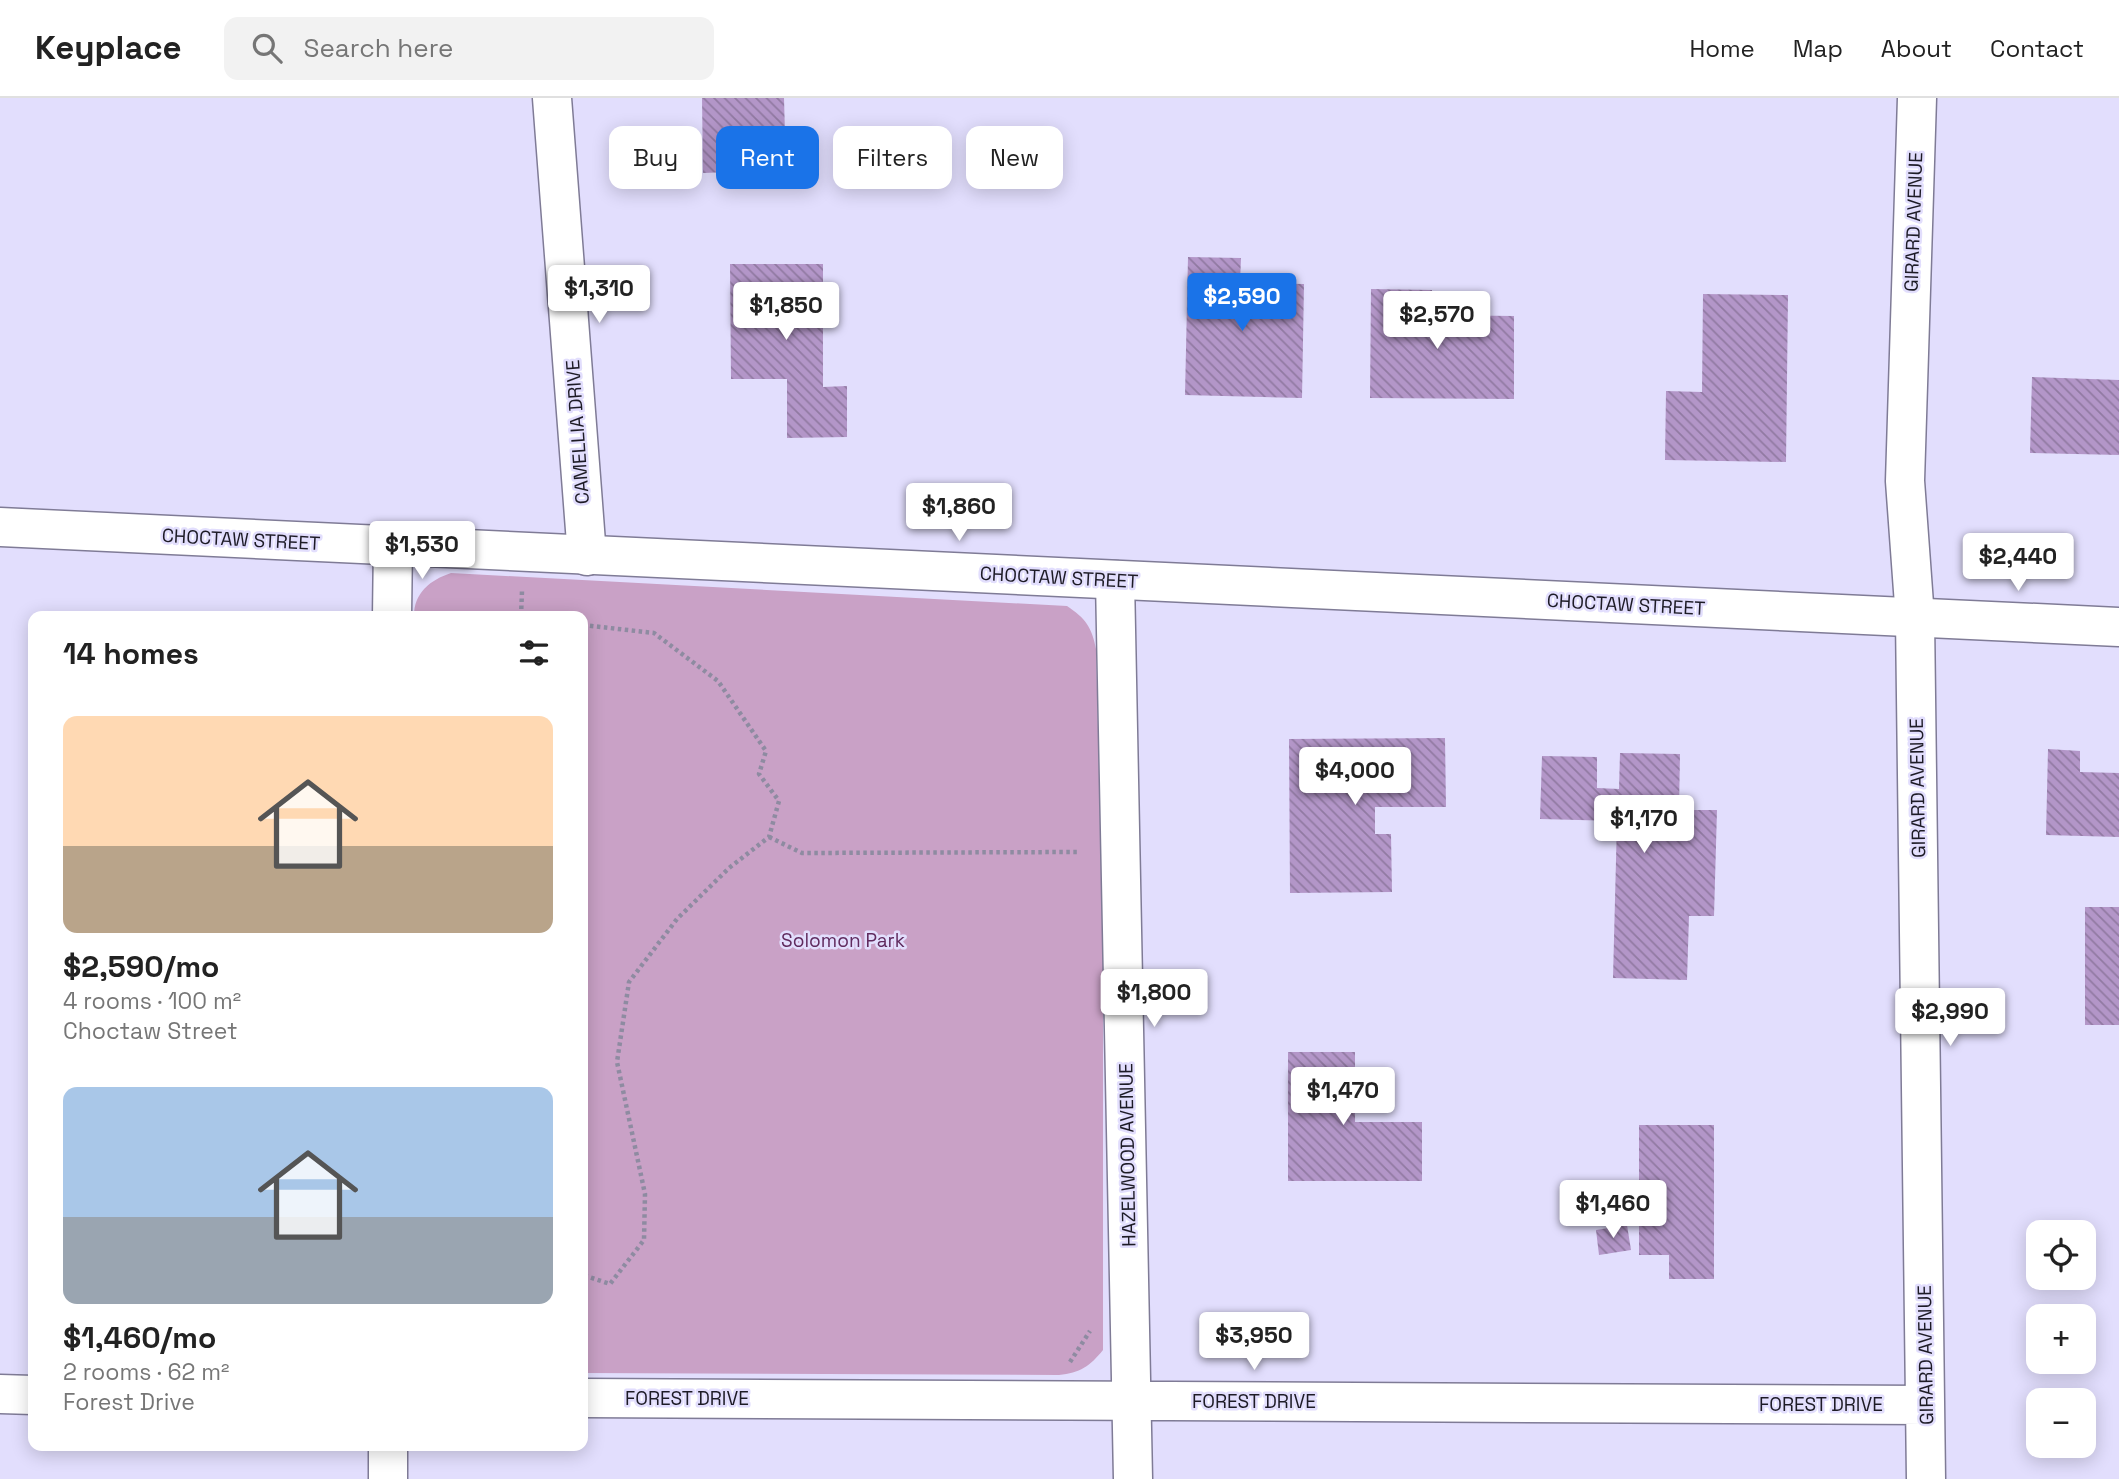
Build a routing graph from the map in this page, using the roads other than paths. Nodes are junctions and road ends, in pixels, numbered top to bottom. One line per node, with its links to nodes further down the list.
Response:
1 (552, 98): 5 (street, CAMELLIA DRIVE)
2 (1917, 98): 8 (street, GIRARD AVENUE)
3 (0, 527): 4 (street, CHOCTAW STREET)
4 (393, 545): 5 (street, CHOCTAW STREET); 7 (street)
5 (587, 556): 6 (street, CHOCTAW STREET)
6 (1115, 580): 8 (street, CHOCTAW STREET); 13 (street, HAZELWOOD AVENUE)
7 (393, 611)
8 (1915, 618): 9 (street, CHOCTAW STREET); 14 (street, GIRARD AVENUE)
9 (2119, 627)
10 (0, 1394): 11 (street)
11 (28, 1395)
12 (588, 1398): 13 (street, FOREST DRIVE)
13 (1132, 1401): 14 (street, FOREST DRIVE); 17 (street, HAZELWOOD AVENUE)
14 (1925, 1405): 18 (street, GIRARD AVENUE)
15 (388, 1451): 16 (street)
16 (388, 1479)
17 (1133, 1479)
18 (1926, 1479)

